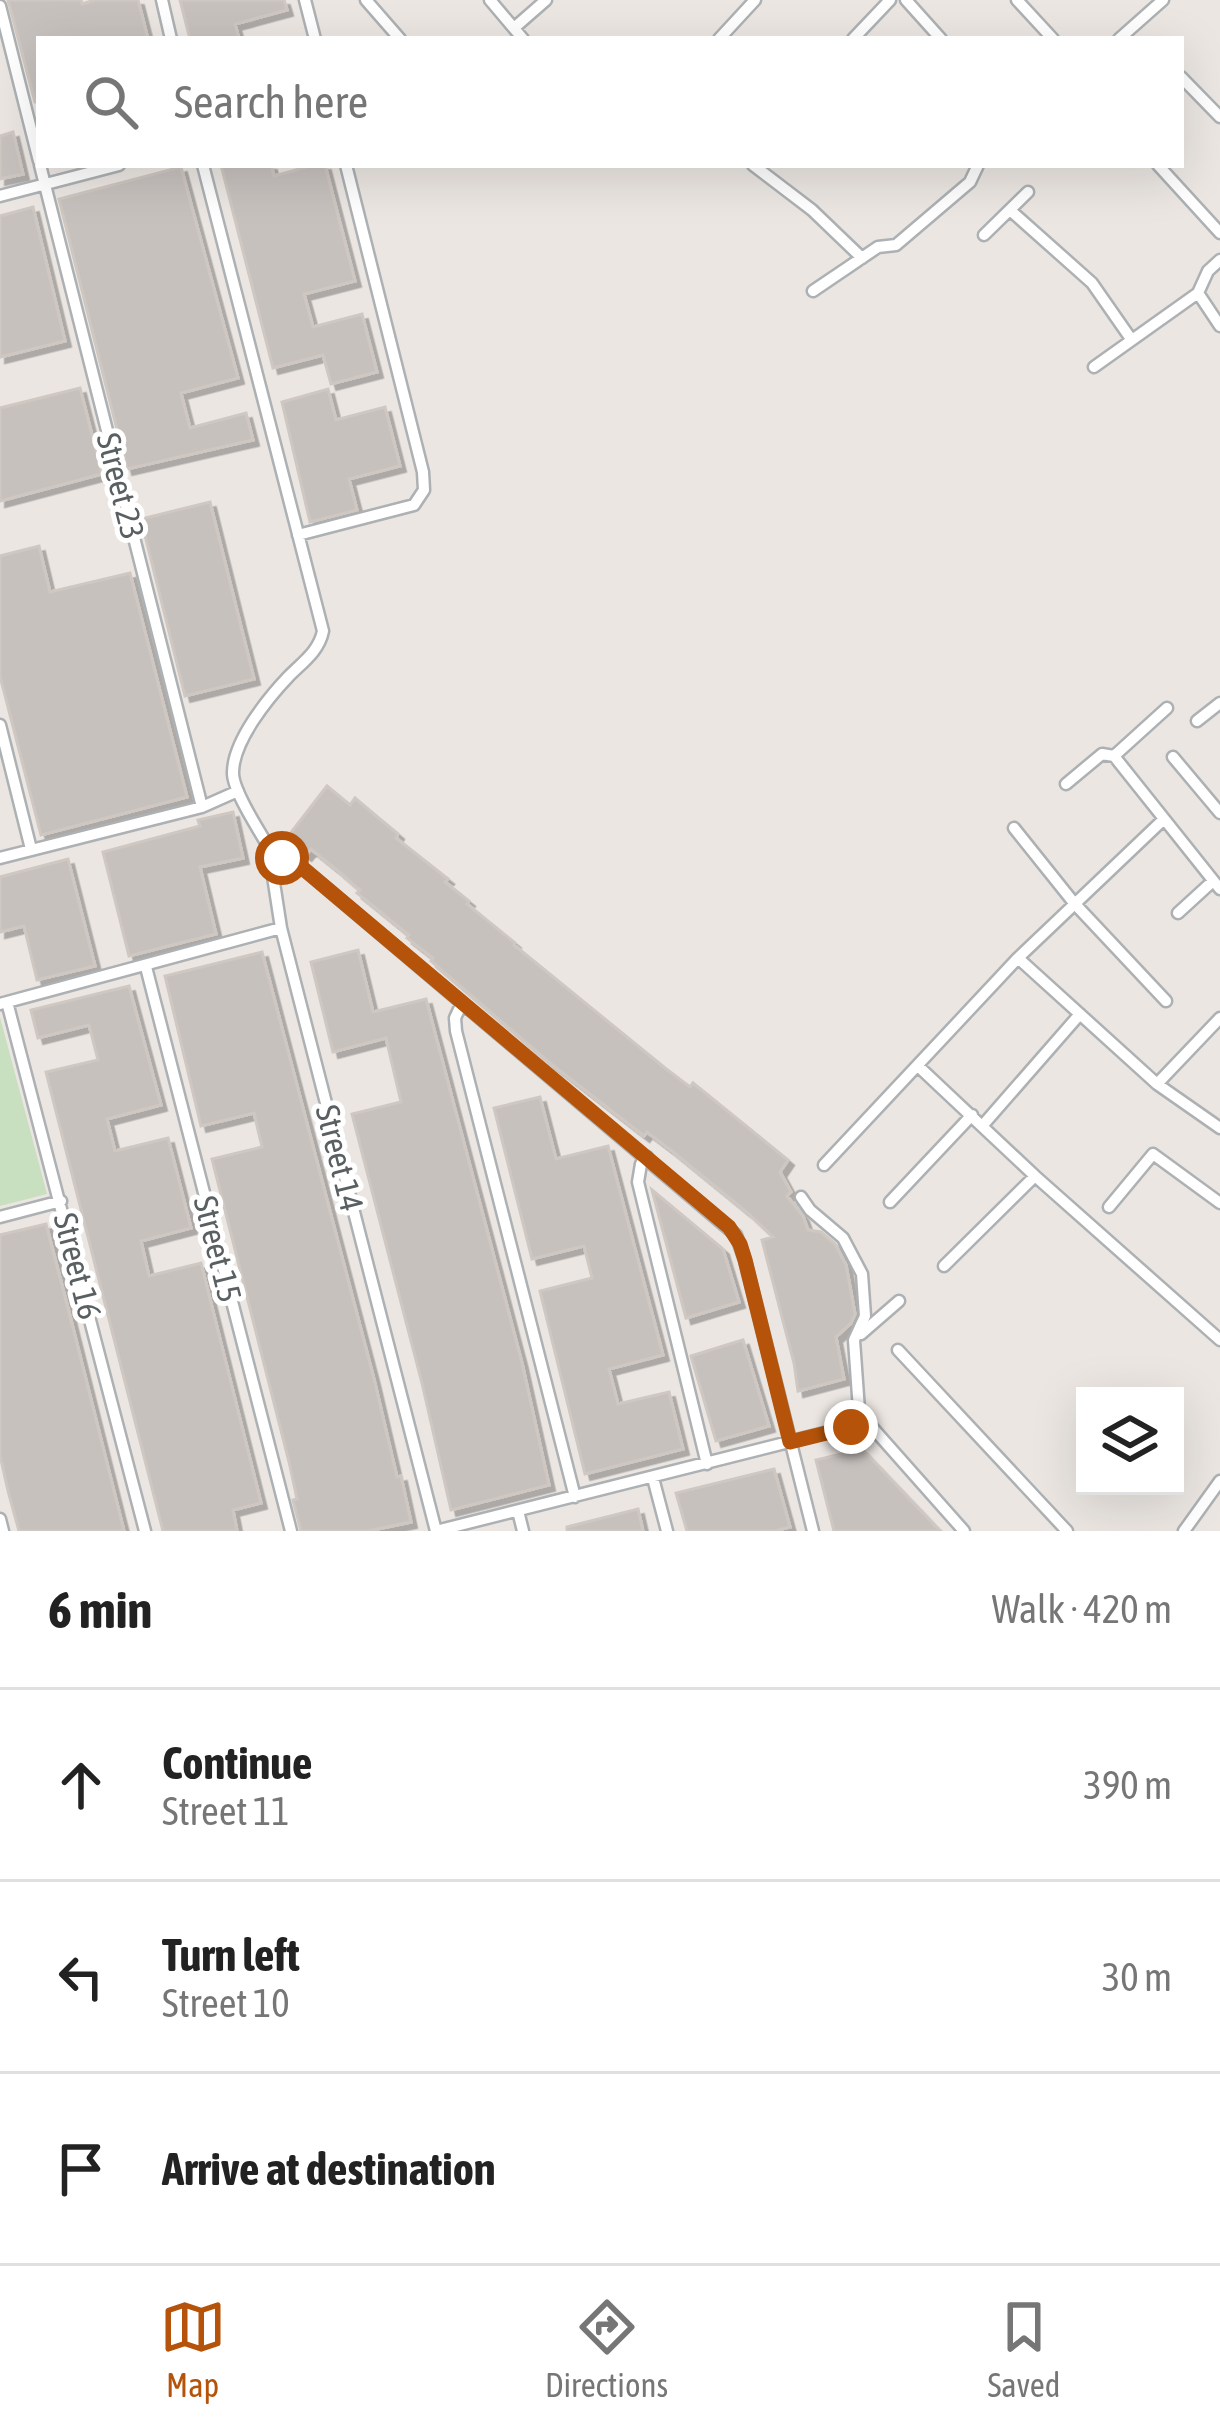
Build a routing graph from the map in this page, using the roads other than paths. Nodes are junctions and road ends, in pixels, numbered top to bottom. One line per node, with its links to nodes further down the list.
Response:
1 (162, 0): 13 (street)
2 (366, 0): 15 (street)
3 (490, 0): 12 (street)
4 (546, 0): 12 (street)
5 (755, 0): 17 (street)
6 (890, 0): 18 (street)
7 (906, 0): 19 (street)
8 (1017, 0): 20 (street)
9 (308, 2): 14 (street)
10 (1156, 2): 21 (street)
11 (0, 6): 24 (street, Street 23)
12 (514, 28): 16 (street)
13 (170, 36)
14 (314, 36)
15 (397, 36)
16 (521, 36)
17 (722, 36)
18 (856, 36)
19 (938, 36)
20 (1050, 36)
21 (1122, 36)
22 (1184, 80): 23 (street)
23 (1220, 117)
24 (36, 151)
25 (40, 168): 32 (street, Street 23)
26 (107, 168): 32 (street)
27 (204, 168): 45 (street)
28 (347, 168): 45 (street)
29 (758, 168): 38 (street)
30 (977, 168): 38 (street)
31 (1161, 168): 36 (street)
32 (45, 184): 34 (street); 54 (street, Street 23)
33 (1028, 192): 35 (street)
34 (0, 196)
35 (1010, 210): 37 (street); 43 (street)
36 (1218, 228)
37 (984, 235)
38 (862, 258): 40 (street)
39 (1220, 260): 41 (street)
40 (813, 291)
41 (1198, 293): 42 (street); 43 (street)
42 (1220, 326)
43 (1131, 339): 44 (street)
44 (1094, 367)
45 (298, 535): 53 (street)
46 (1220, 703): 48 (street)
47 (1167, 708): 50 (street)
48 (1197, 721)
49 (0, 725): 58 (street)
50 (1114, 756): 52 (street); 56 (street)
51 (1173, 757): 55 (street)
52 (1066, 784)
53 (238, 791): 54 (street); 60 (street, Street 14)
54 (202, 807): 58 (street)
55 (1220, 813)
56 (1164, 819): 61 (street); 62 (street)
57 (1014, 828): 62 (street)
58 (32, 850): 59 (street)
59 (0, 858)
60 (276, 860): 64 (street, Street 14); 69 (street)
61 (1217, 885): 63 (street)
62 (1074, 903): 65 (street); 67 (street)
63 (1178, 913)
64 (281, 928): 66 (street); 102 (street, Street 14)
65 (1018, 958): 70 (street); 72 (street)
66 (146, 967): 68 (street); 101 (street, Street 15)
67 (1166, 1001)
68 (4, 1003): 81 (street, Street 16)
69 (462, 1004): 77 (street); 96 (street)
70 (1080, 1014): 73 (street); 75 (street)
71 (1220, 1018): 73 (street)
72 (918, 1066): 74 (street); 78 (street)
73 (1157, 1084): 76 (street)
74 (972, 1115): 75 (street); 82 (street)
75 (982, 1125): 79 (street)
76 (1220, 1128)
77 (647, 1157): 92 (street); 93 (street)
78 (824, 1165)
79 (1035, 1176): 86 (street); 89 (street)
80 (801, 1197): 88 (street)
81 (61, 1202): 85 (street); 100 (street, Street 16)
82 (890, 1202)
83 (1220, 1204): 84 (street)
84 (1109, 1208)
85 (0, 1217)
86 (944, 1266)
87 (898, 1300): 88 (street)
88 (854, 1340): 91 (street)
89 (1220, 1340)
90 (898, 1350): 107 (street)
91 (860, 1424): 92 (street); 106 (street)
92 (790, 1442): 93 (street); 105 (street)
93 (707, 1464): 94 (street)
94 (653, 1478): 96 (street); 104 (street)
95 (1220, 1480): 108 (street)
96 (575, 1497): 97 (street)
97 (518, 1511): 102 (street); 103 (street)
98 (0, 1519): 99 (street)
99 (3, 1531)
100 (145, 1531)
101 (291, 1531)
102 (436, 1531)
103 (524, 1531)
104 (667, 1531)
105 (813, 1531)
106 (964, 1531)
107 (1067, 1531)
108 (1184, 1531)

